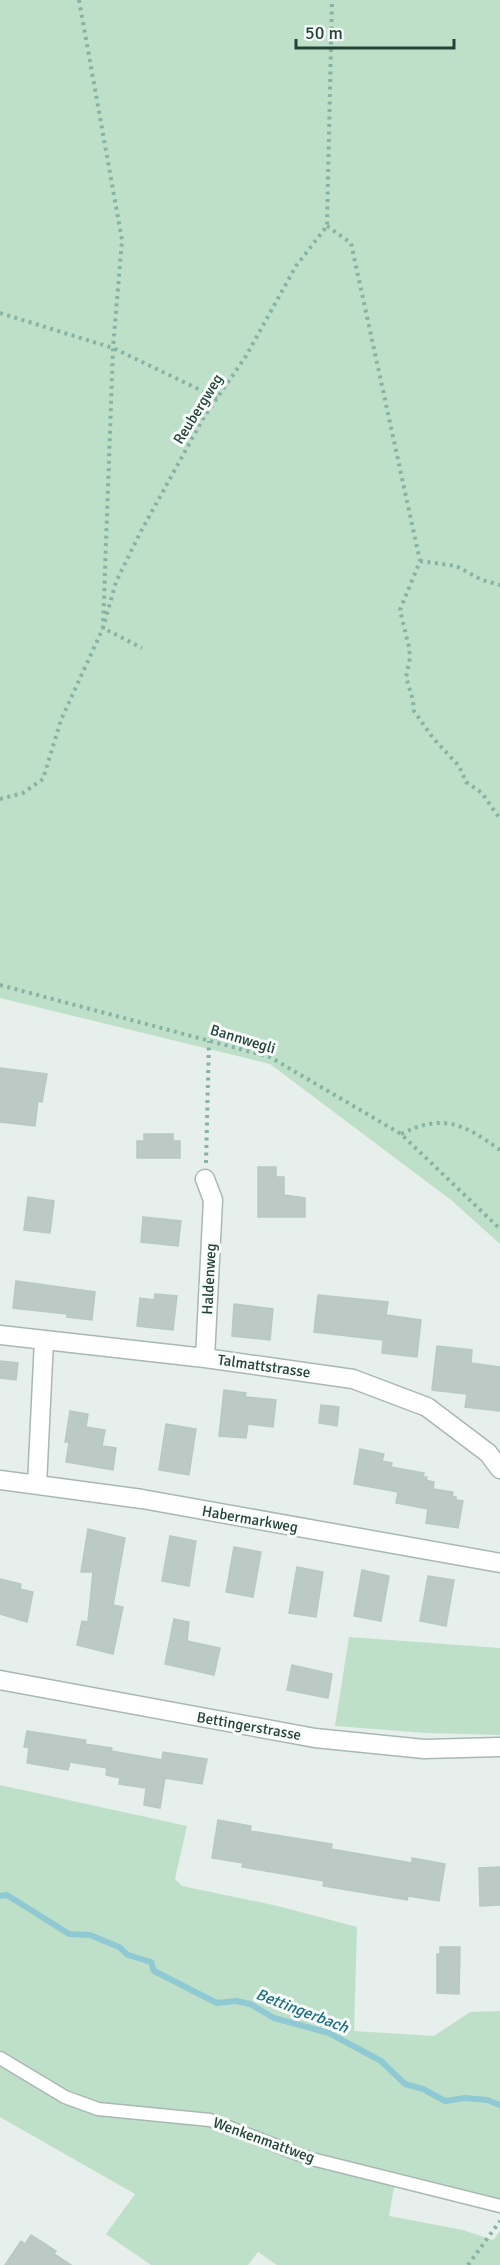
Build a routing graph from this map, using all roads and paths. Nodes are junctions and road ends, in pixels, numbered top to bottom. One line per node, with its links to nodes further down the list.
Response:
1 (79, 0): 5 (path)
2 (332, 0): 3 (path)
3 (327, 226): 6 (path, Reubergweg); 7 (path)
4 (0, 313): 5 (path)
5 (113, 348): 6 (path); 9 (path)
6 (217, 398): 9 (path, Reubergweg)
7 (420, 561): 8 (path); 12 (path)
8 (500, 585)
9 (103, 628): 10 (path); 11 (path, Reubergweg)
10 (142, 648)
11 (0, 799)
12 (500, 819)
13 (0, 985): 14 (path, Bannwegli)
14 (209, 1041): 15 (path, Bannwegli); 17 (path)
15 (401, 1134): 16 (path); 18 (path, Bannwegli)
16 (500, 1150)
17 (206, 1179): 21 (street, Haldenweg)
18 (499, 1226)
19 (0, 1335): 20 (street, Talmattstrasse)
20 (44, 1340): 21 (street, Talmattstrasse); 24 (street)
21 (205, 1358): 22 (street, Talmattstrasse)
22 (500, 1469)
23 (0, 1480): 24 (street, Habermarkweg)
24 (37, 1485): 25 (street, Habermarkweg)
25 (500, 1563)
26 (0, 1680): 27 (street, Bettingerstrasse)
27 (500, 1747)
28 (0, 2058): 29 (lane, Wenkenmattweg)
29 (500, 2206)
30 (500, 2221): 31 (path)
31 (468, 2265)

